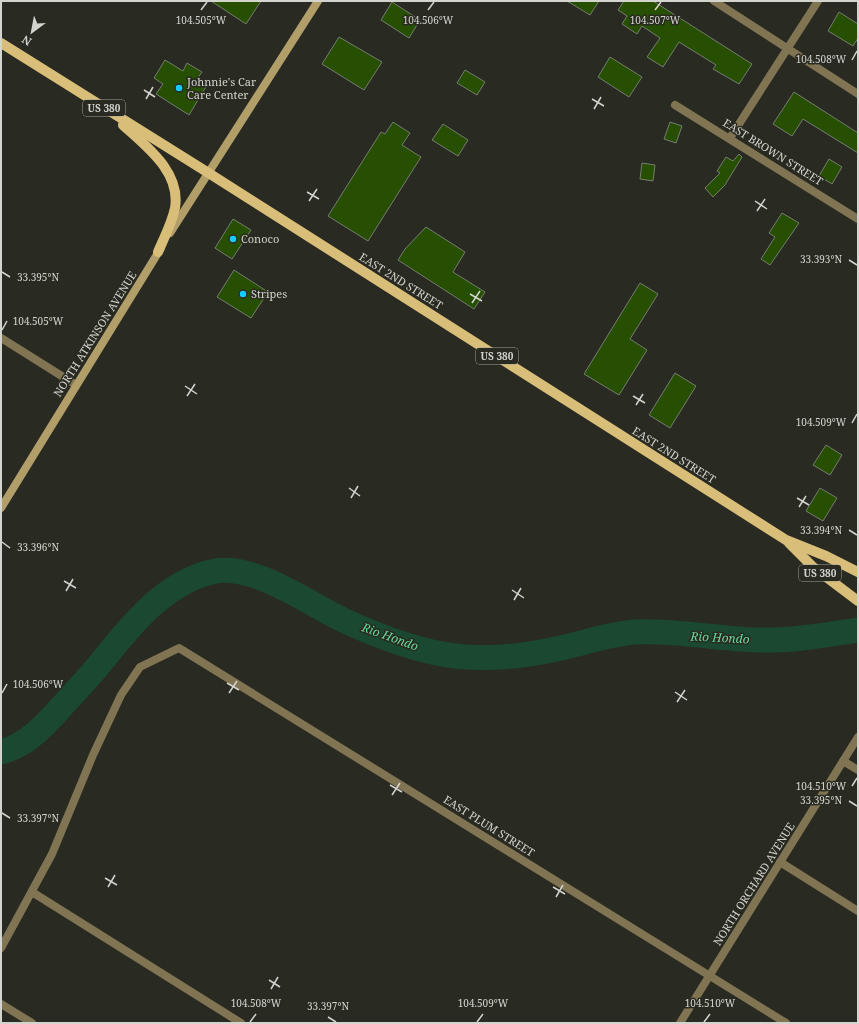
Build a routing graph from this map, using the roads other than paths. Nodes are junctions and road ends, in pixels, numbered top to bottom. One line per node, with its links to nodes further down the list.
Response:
1 (318, 1): 10 (main road, NORTH ATKINSON AVENUE)
2 (714, 1): 5 (street)
3 (818, 1): 5 (street)
4 (1, 43): 8 (main road, EAST 2ND STREET / US 380)
5 (788, 48): 6 (street); 9 (street)
6 (858, 94)
7 (675, 105): 9 (street, EAST BROWN STREET)
8 (106, 108): 10 (main road, EAST 2ND STREET / US 380); 12 (main road)
9 (730, 138): 11 (street, EAST BROWN STREET)
10 (208, 172): 12 (main road, NORTH ATKINSON AVENUE); 16 (main road, EAST 2ND STREET / US 380)
11 (858, 219)
12 (158, 252): 14 (main road, NORTH ATKINSON AVENUE)
13 (1, 338): 14 (street)
14 (76, 385): 15 (main road, NORTH ATKINSON AVENUE)
15 (1, 508)
16 (786, 540): 17 (main road, EAST 2ND STREET / US 380); 18 (main road, EAST 2ND STREET / US 380)
17 (858, 572)
18 (858, 601)
19 (858, 737): 20 (street, NORTH ORCHARD AVENUE)
20 (843, 761): 21 (street); 22 (street, NORTH ORCHARD AVENUE)
21 (858, 770)
22 (780, 862): 24 (street); 26 (street, NORTH ORCHARD AVENUE)
23 (32, 892): 25 (street); 26 (street, EAST PLUM STREET); 29 (street)
24 (858, 911)
25 (1, 948)
26 (710, 976): 30 (street, NORTH ORCHARD AVENUE); 31 (street, EAST PLUM STREET)
27 (1, 1004): 28 (street)
28 (32, 1023)
29 (241, 1023)
30 (680, 1023)
31 (786, 1023)

